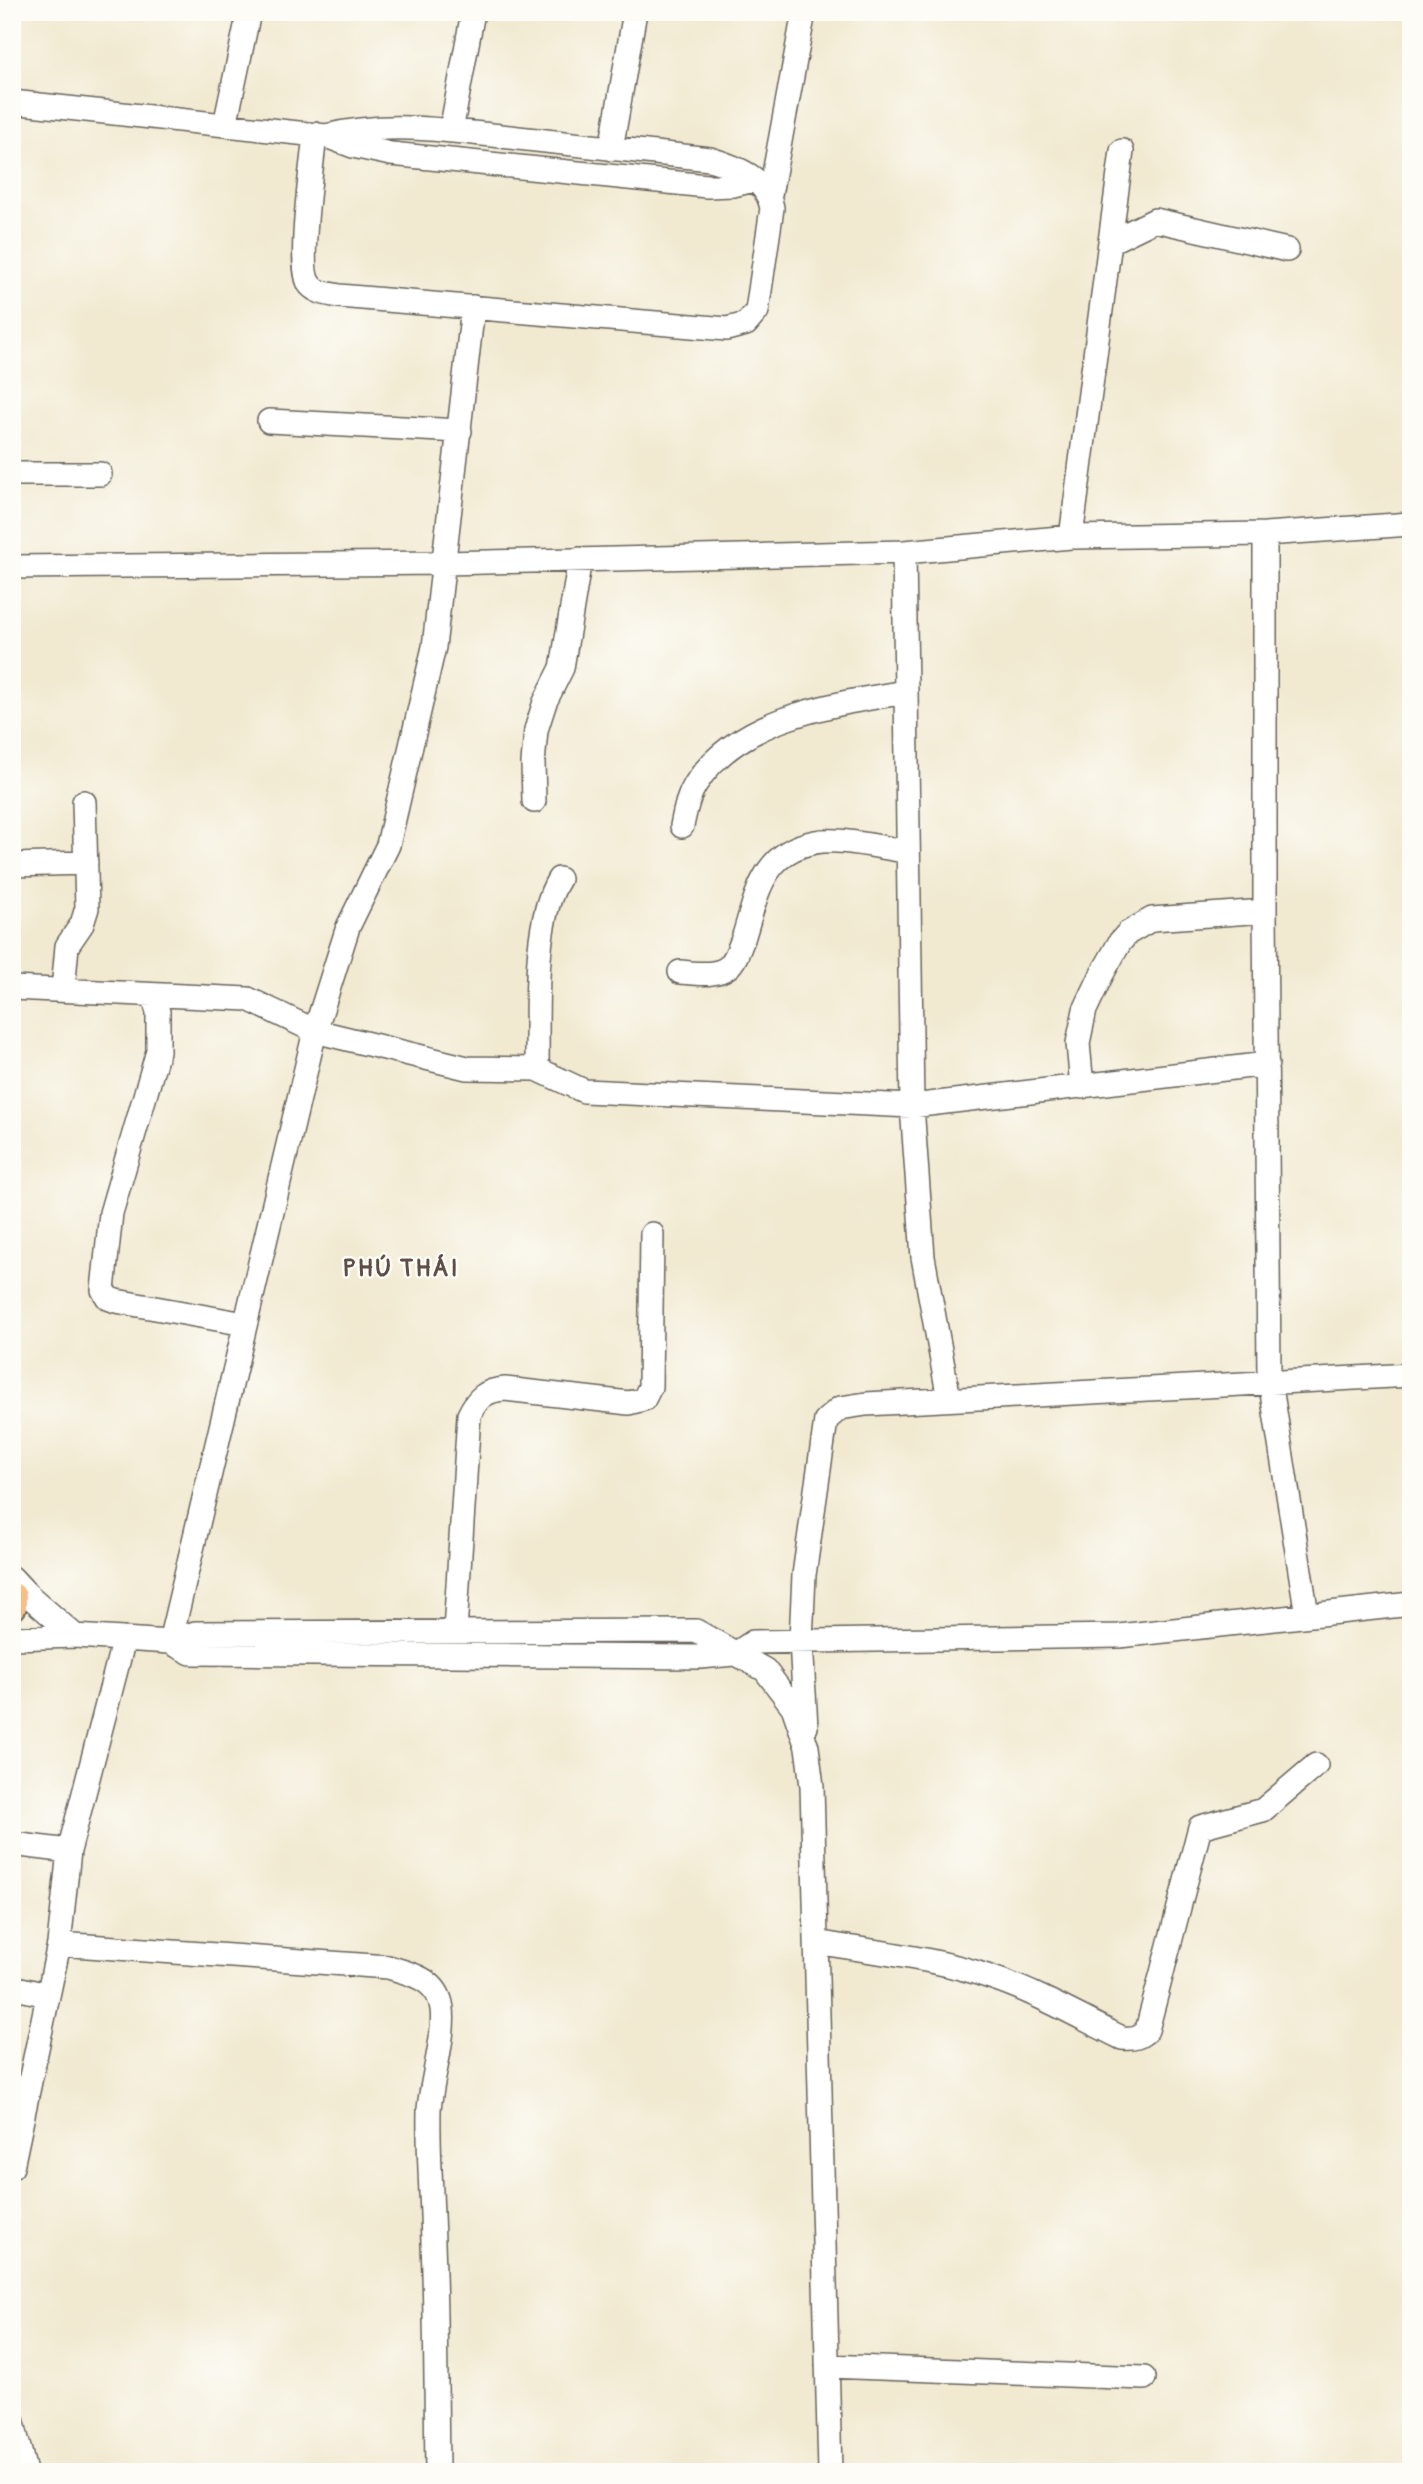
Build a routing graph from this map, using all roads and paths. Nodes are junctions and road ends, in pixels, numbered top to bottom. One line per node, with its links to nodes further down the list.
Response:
1 (249, 12): 6 (street)
2 (473, 12): 7 (street)
3 (635, 12): 9 (street)
4 (804, 12): 11 (street)
5 (12, 102): 6 (street)
6 (225, 125): 8 (street)
7 (451, 131): 8 (street); 9 (street)
8 (321, 135): 11 (street); 14 (street)
9 (611, 149): 11 (street)
10 (1122, 151): 12 (street)
11 (762, 187): 14 (street)
12 (1110, 242): 13 (street); 21 (street)
13 (1287, 250)
14 (473, 307): 16 (street)
15 (269, 421): 16 (street)
16 (460, 431): 24 (street)
17 (12, 474): 18 (street)
18 (100, 474)
19 (1411, 524): 20 (street)
20 (1265, 534): 21 (street); 34 (street)
21 (1071, 537): 22 (street)
22 (904, 552): 23 (street); 26 (street)
23 (580, 559): 24 (street); 27 (street)
24 (445, 563): 25 (street); 39 (street)
25 (12, 567)
26 (906, 692): 29 (street); 30 (street)
27 (534, 801)
28 (84, 802): 31 (street)
29 (682, 826)
30 (907, 850): 35 (street); 43 (street)
31 (86, 863): 32 (street); 37 (street)
32 (12, 865)
33 (559, 880): 41 (street)
34 (1265, 911): 40 (street); 42 (street)
35 (680, 972)
36 (12, 988): 37 (street)
37 (62, 990): 38 (street)
38 (153, 995): 39 (street); 45 (street)
39 (315, 1031): 41 (street); 45 (street)
40 (1267, 1063): 42 (street); 47 (street)
41 (537, 1069): 43 (street)
42 (1082, 1087): 43 (street)
43 (912, 1106): 48 (street)
44 (652, 1234): 54 (street)
45 (245, 1324): 59 (street)
46 (1411, 1375): 47 (street)
47 (1272, 1383): 48 (street); 53 (street)
48 (949, 1399): 58 (street)
49 (12, 1578): 55 (street)
50 (12, 1597): 52 (main road)
51 (1411, 1604): 53 (street)
52 (12, 1606)
53 (1307, 1615): 58 (street)
54 (455, 1631): 59 (street); 60 (street)
55 (75, 1636): 56 (street); 57 (street)
56 (12, 1638)
57 (124, 1639): 59 (street); 64 (street)
58 (801, 1641): 60 (street); 61 (street)
59 (170, 1642): 60 (street)
60 (735, 1654): 61 (street)
61 (807, 1747): 65 (street)
62 (1316, 1765): 65 (street)
63 (12, 1844): 64 (street)
64 (69, 1851): 66 (street)
65 (816, 1942): 70 (street)
66 (59, 1944): 68 (street); 74 (street)
67 (12, 1987): 68 (street)
68 (47, 1995): 69 (street)
69 (12, 2167)
70 (827, 2366): 71 (street); 75 (street)
71 (1144, 2378)
72 (12, 2419): 73 (street)
73 (25, 2472)
74 (437, 2472)
75 (830, 2472)

